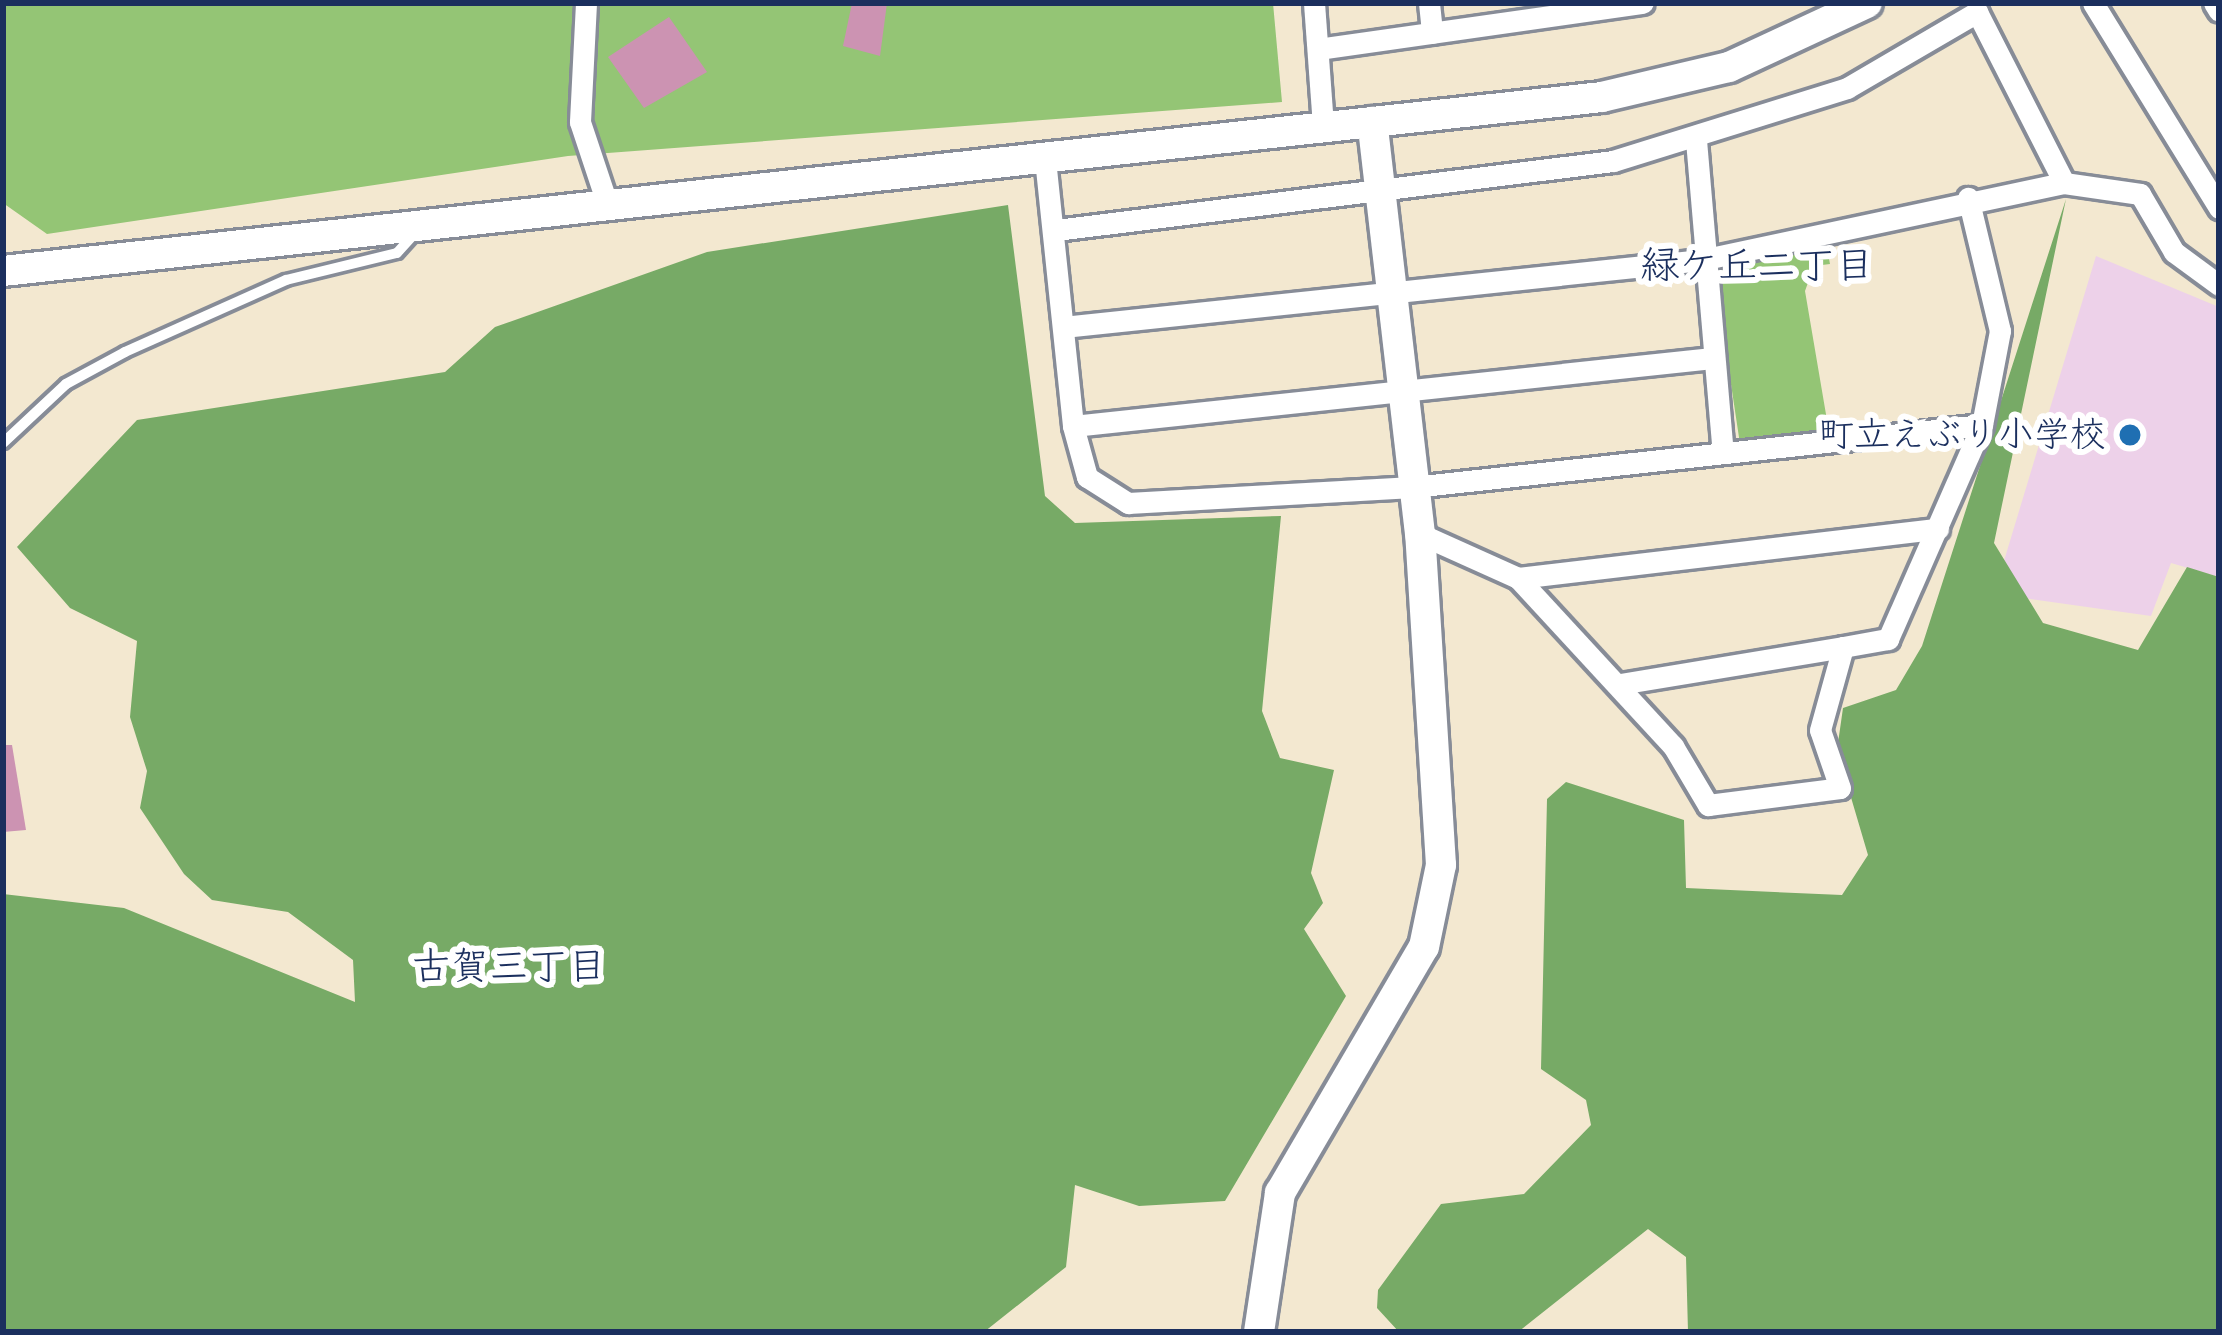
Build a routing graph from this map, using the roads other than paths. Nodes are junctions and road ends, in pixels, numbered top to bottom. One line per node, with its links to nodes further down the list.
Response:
1 (586, 3): 20 (street)
2 (1314, 3): 12 (street)
3 (1429, 3): 11 (street)
4 (1642, 3): 9 (street)
5 (1868, 3): 13 (street)
6 (2093, 3): 21 (street)
7 (2214, 3): 10 (street)
8 (1986, 8): 15 (street); 17 (street)
9 (1538, 11): 11 (street)
10 (2219, 11)
11 (1432, 33): 12 (street)
12 (1318, 49): 14 (street)
13 (1372, 122): 14 (street); 18 (street)
14 (1323, 127): 16 (street)
15 (1696, 140): 18 (street); 24 (street)
16 (1045, 158): 20 (street); 23 (street)
17 (2064, 183): 19 (street); 26 (street)
18 (1381, 194): 23 (street); 27 (street)
19 (1969, 198): 24 (street); 31 (street)
20 (607, 202): 22 (street)
21 (2219, 208)
22 (444, 224): 25 (street); 33 (lane)
23 (1056, 230): 28 (street)
24 (1701, 260): 27 (street); 29 (street)
25 (3, 272)
26 (2219, 284)
27 (1390, 293): 28 (street); 30 (street)
28 (1063, 327): 32 (street)
29 (1712, 358): 30 (street); 34 (street)
30 (1404, 391): 32 (street); 35 (street)
31 (1982, 425): 34 (street); 36 (street)
32 (1073, 426): 35 (street)
33 (3, 443)
34 (1724, 453): 35 (street)
35 (1413, 487): 37 (street)
36 (1938, 529): 38 (street); 39 (street)
37 (1420, 534): 38 (street); 41 (street)
38 (1518, 578): 40 (street)
39 (1843, 646): 40 (street); 40 (street)
40 (1620, 684)
41 (1259, 1332)

